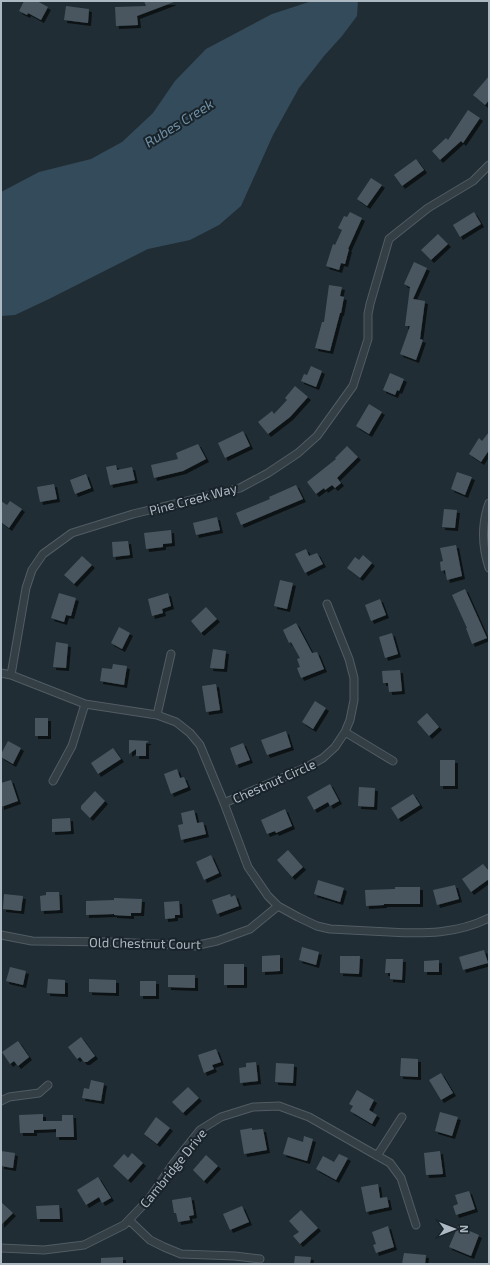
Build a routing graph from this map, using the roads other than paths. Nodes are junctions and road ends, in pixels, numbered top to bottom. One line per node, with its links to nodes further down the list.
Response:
1 (489, 165): 7 (street, Pine Creek Way)
2 (489, 504): 3 (street)
3 (489, 568)
4 (327, 604): 10 (street, Chestnut Circle)
5 (171, 654): 9 (street)
6 (1, 673): 7 (street)
7 (11, 674): 8 (street)
8 (84, 704): 9 (street); 12 (street)
9 (157, 715): 13 (street)
10 (345, 732): 11 (street); 13 (street, Chestnut Circle)
11 (393, 760)
12 (53, 781)
13 (224, 803): 14 (street)
14 (278, 906): 15 (street); 16 (street, Old Chestnut Court)
15 (489, 918)
16 (1, 935)
17 (48, 1085): 18 (street)
18 (1, 1101)
19 (402, 1117): 20 (street)
20 (377, 1156): 21 (street, Cambridge Drive); 22 (street, Cambridge Drive)
21 (129, 1220): 23 (street, Cambridge Drive); 24 (street)
22 (416, 1225)
23 (1, 1248)
24 (260, 1259)

